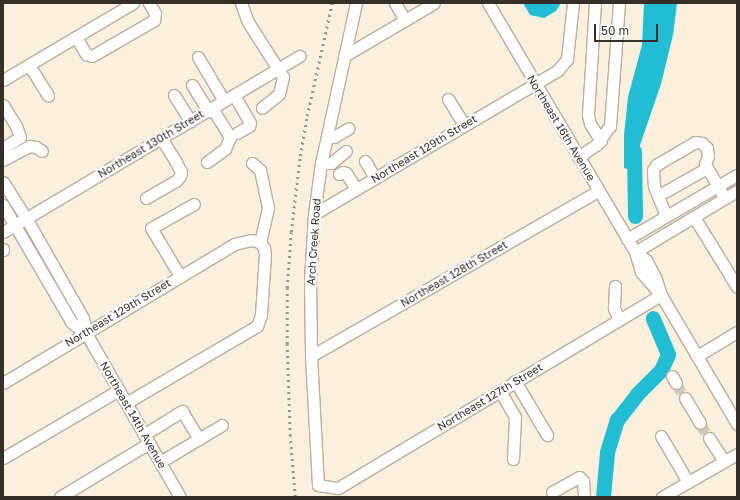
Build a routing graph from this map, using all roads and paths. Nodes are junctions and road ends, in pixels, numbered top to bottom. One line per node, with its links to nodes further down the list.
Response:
1 (133, 3): 12 (street)
2 (149, 3): 12 (street)
3 (240, 3): 17 (street)
4 (356, 3): 14 (street, Arch Creek Road)
5 (395, 3): 11 (street)
6 (434, 3): 11 (street)
7 (488, 3): 20 (street, Northeast 16th Avenue)
8 (573, 3): 20 (street, Northeast 129th Street)
9 (595, 3): 35 (street)
10 (619, 3): 35 (street)
11 (405, 20): 14 (street)
12 (76, 37): 16 (street)
13 (300, 56): 17 (street, Northeast 130th Street)
14 (344, 56): 33 (street, Arch Creek Road)
15 (198, 57): 25 (street)
16 (29, 65): 18 (street); 23 (street)
17 (277, 70): 22 (street, Northeast 130th Street); 27 (street)
18 (3, 80)
19 (192, 84): 28 (street)
20 (534, 84): 30 (street, Northeast 129th Street); 39 (street, Northeast 16th Avenue)
21 (174, 95): 29 (street)
22 (234, 95): 25 (street, Northeast 130th Street); 32 (street)
23 (48, 96)
24 (448, 99): 30 (street)
25 (224, 101): 28 (street, Northeast 130th Street)
26 (3, 105): 36 (street)
27 (262, 108)
28 (210, 110): 29 (street, Northeast 130th Street); 42 (street)
29 (190, 121): 34 (street, Northeast 130th Street)
30 (464, 125): 48 (street, Northeast 129th Street)
31 (349, 128): 33 (street)
32 (237, 133)
33 (327, 136): 44 (street, Arch Creek Road)
34 (161, 138): 55 (street); 62 (street, Northeast 130th Street)
35 (600, 141): 39 (street)
36 (3, 148)
37 (42, 151): 40 (street)
38 (346, 151): 44 (street)
39 (578, 157): 52 (street, Northeast 16th Avenue)
40 (3, 160)
41 (364, 161): 48 (street)
42 (206, 162)
43 (252, 163): 66 (street)
44 (321, 163): 59 (street, Arch Creek Road)
45 (707, 168): 50 (street); 54 (street); 54 (street)
46 (339, 174): 51 (street)
47 (737, 175): 50 (street)
48 (375, 178): 51 (street, Northeast 129th Street)
49 (3, 182): 62 (street, Northeast 14th Avenue)
50 (718, 186): 56 (street); 60 (street)
51 (356, 190): 59 (street, Northeast 129th Street)
52 (598, 191): 65 (street, Northeast 16th Avenue); 75 (street, Northeast 128th Street)
53 (737, 191): 56 (street)
54 (659, 195): 60 (street)
55 (146, 198)
56 (725, 198): 61 (street)
57 (194, 204): 68 (street)
58 (3, 205): 63 (street, Northeast 14th Avenue)
59 (314, 214): 75 (street, Arch Creek Road)
60 (666, 216): 65 (street)
61 (694, 217): 67 (street); 70 (street)
62 (26, 218): 63 (street, Northeast 130th Street); 74 (street, Northeast 14th Avenue)
63 (15, 225): 64 (street, Northeast 130th Street); 74 (street, Northeast 14th Avenue)
64 (3, 232)
65 (627, 239): 67 (street, Northeast 16th Avenue)
66 (260, 242): 68 (street, Northeast 129th Street); 82 (street)
67 (635, 252): 71 (street, Northeast 16th Avenue)
68 (180, 276): 74 (street, Northeast 129th Street)
69 (615, 286): 72 (street)
70 (737, 288)
71 (660, 295): 72 (street, Northeast 127th Street); 76 (street, Northeast 16th Avenue)
72 (619, 320): 77 (street, Northeast 127th Street)
73 (737, 332): 76 (street)
74 (86, 333): 78 (street, Northeast 129th Street); 79 (street, Northeast 14th Avenue)
75 (311, 356): 98 (street, Arch Creek Road)
76 (697, 356): 83 (street, Northeast 16th Avenue)
77 (515, 381): 80 (street, Northeast 127th Street); 87 (street)
78 (3, 383)
79 (119, 390): 82 (street, Northeast 14th Avenue); 93 (street)
80 (500, 390): 94 (street); 98 (street, Northeast 127th Street)
81 (685, 398): 84 (street)
82 (126, 403): 89 (street, Northeast 14th Avenue)
83 (734, 412): 85 (street, Northeast 16th Avenue)
84 (700, 423)
85 (737, 424)
86 (222, 425): 91 (street)
87 (547, 435)
88 (661, 436): 97 (street)
89 (147, 438): 91 (street); 95 (street, Northeast 14th Avenue); 99 (street)
90 (709, 438): 96 (street)
91 (199, 439): 95 (street)
92 (737, 454): 96 (street)
93 (3, 458)
94 (513, 459)
95 (160, 462): 102 (street, Northeast 14th Avenue)
96 (724, 462): 97 (street)
97 (688, 482): 104 (street)
98 (318, 485)
99 (79, 492): 101 (street)
100 (552, 492): 103 (street)
101 (60, 497)
102 (180, 497)
103 (584, 497)
104 (662, 497)

